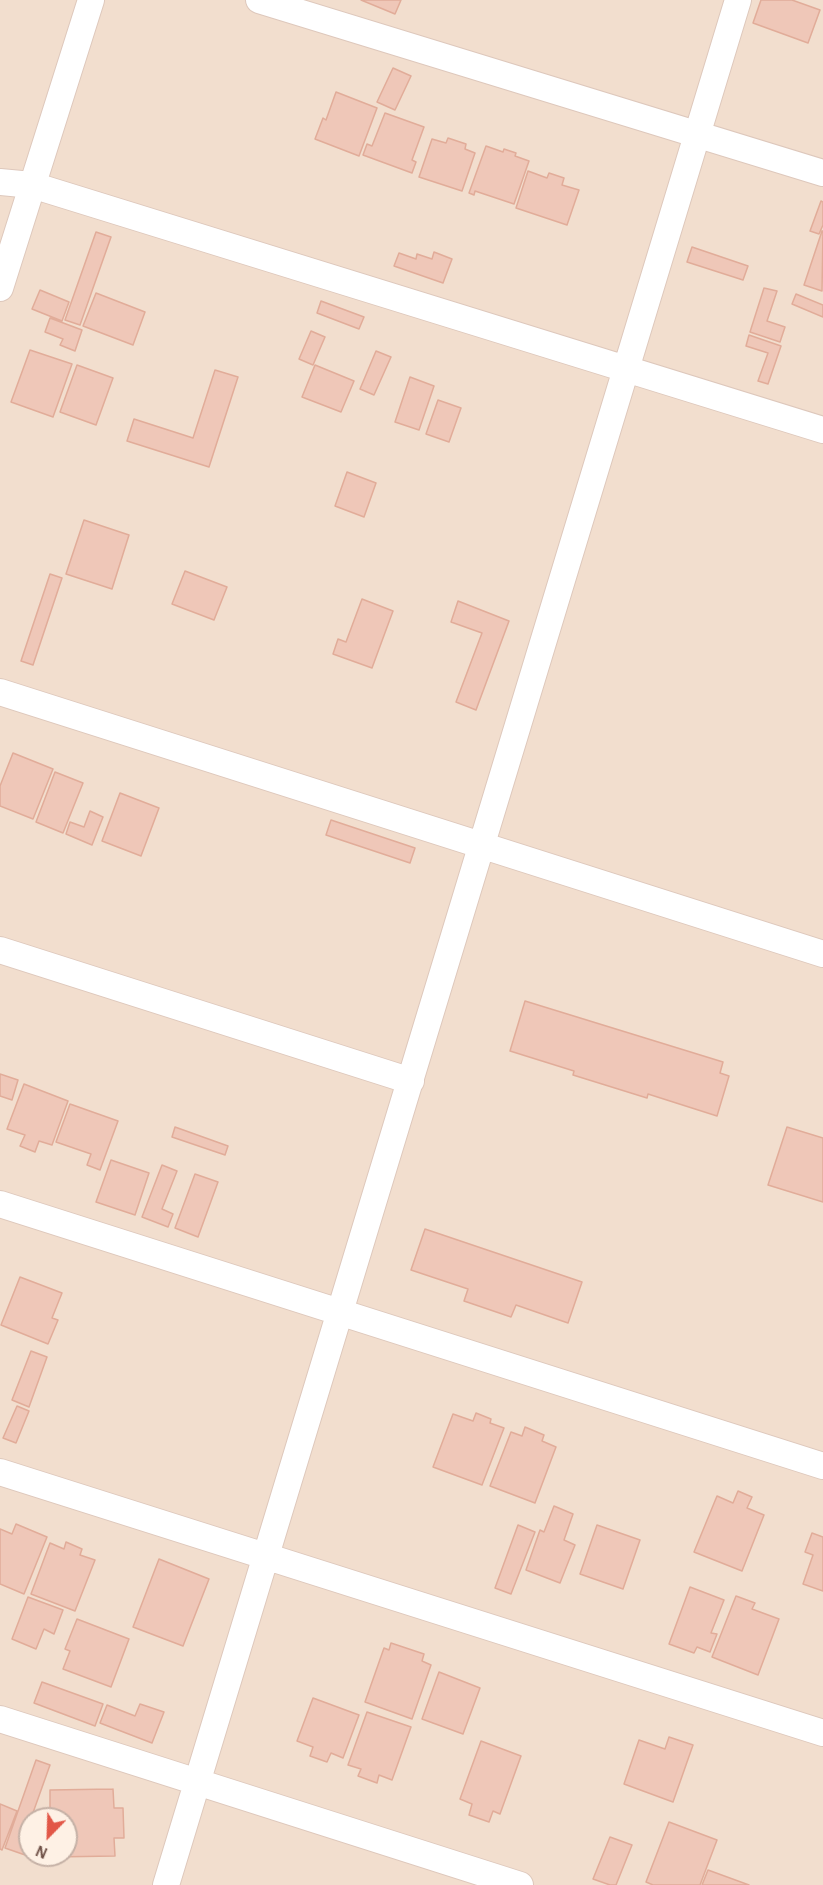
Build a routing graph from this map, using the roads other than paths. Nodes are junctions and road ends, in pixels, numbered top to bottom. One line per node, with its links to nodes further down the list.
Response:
1 (91, 0): 7 (street)
2 (259, 0): 4 (street)
3 (738, 0): 4 (street)
4 (697, 135): 5 (street); 9 (street)
5 (823, 173)
6 (0, 182): 7 (street)
7 (32, 185): 8 (street); 9 (street)
8 (0, 288)
9 (626, 369): 10 (street); 12 (street)
10 (823, 430)
11 (0, 692): 12 (street)
12 (482, 846): 14 (street); 15 (street)
13 (0, 951): 15 (street)
14 (823, 954)
15 (411, 1081): 17 (street)
16 (0, 1204): 17 (street)
17 (340, 1313): 18 (street); 20 (street)
18 (823, 1466)
19 (0, 1472): 20 (street)
20 (267, 1557): 22 (street); 23 (street)
21 (0, 1719): 23 (street)
22 (823, 1733)
23 (199, 1782): 24 (street); 25 (street)
24 (166, 1885)
25 (520, 1885)

